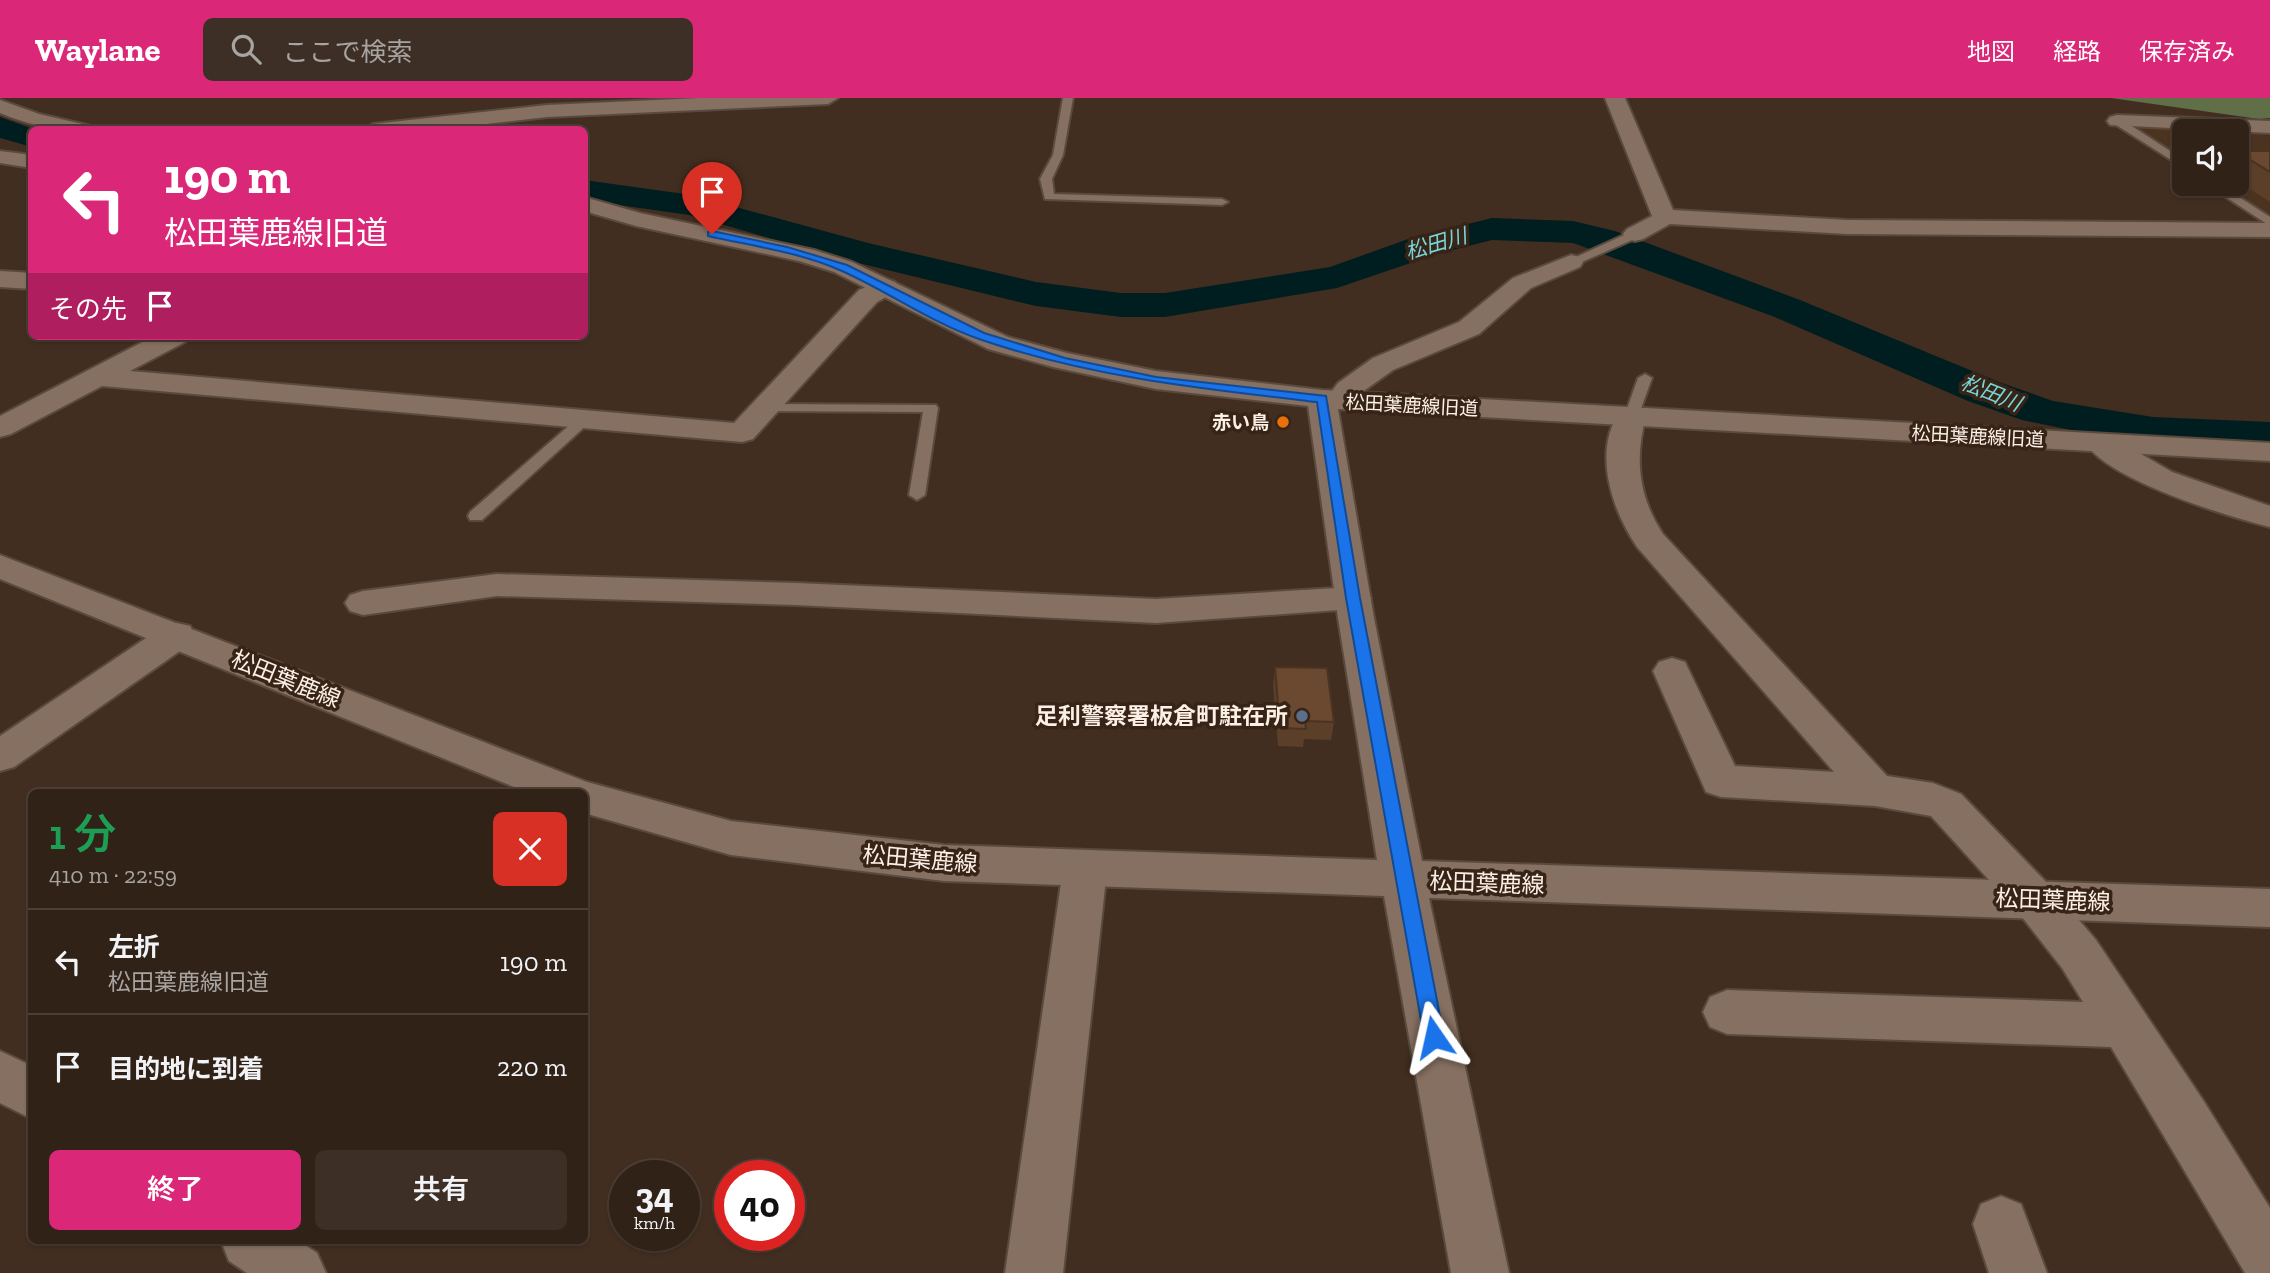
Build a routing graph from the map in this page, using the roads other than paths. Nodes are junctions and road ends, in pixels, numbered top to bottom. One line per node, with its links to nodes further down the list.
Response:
1 (828, 98): 7 (street)
2 (1068, 98): 13 (lane)
3 (1615, 98): 15 (street)
4 (0, 106): 6 (street)
5 (2117, 121): 8 (street); 10 (lane)
6 (65, 126)
7 (410, 126)
8 (2270, 127)
9 (0, 157): 11 (street)
10 (2172, 157)
11 (28, 161)
12 (2230, 196): 16 (lane)
13 (1222, 202)
14 (588, 205): 22 (street, 松田葉鹿線旧道)
15 (1664, 216): 17 (street); 18 (street)
16 (2270, 222)
17 (2270, 230)
18 (1635, 234): 19 (lane)
19 (1571, 262): 26 (street)
20 (0, 279): 21 (street)
21 (28, 281)
22 (886, 287): 26 (street, 松田葉鹿線旧道); 27 (street)
23 (167, 340): 24 (street)
24 (97, 377): 29 (street); 30 (street)
25 (1645, 378): 28 (lane)
26 (1331, 400): 28 (street, 松田葉鹿線旧道); 37 (street)
27 (765, 408): 29 (street); 33 (lane)
28 (1631, 417): 31 (street, 松田葉鹿線旧道); 43 (street)
29 (585, 419): 34 (lane)
30 (0, 428)
31 (2101, 443): 32 (street, 松田葉鹿線旧道); 35 (street)
32 (2270, 452)
33 (917, 495)
34 (476, 516)
35 (2270, 517)
36 (0, 566): 39 (street, 松田葉鹿線)
37 (1353, 598): 38 (street); 46 (street)
38 (363, 603)
39 (177, 635): 41 (street); 42 (street, 松田葉鹿線)
40 (1672, 671): 43 (street)
41 (0, 756)
42 (562, 789)
43 (1875, 790): 47 (street)
44 (588, 798): 45 (street, 松田葉鹿線)
45 (1085, 869): 46 (street, 松田葉鹿線); 56 (street)
46 (1404, 880): 47 (street, 松田葉鹿線); 57 (street)
47 (2034, 899): 48 (street, 松田葉鹿線); 50 (street)
48 (2270, 908)
49 (1727, 1012): 50 (street)
50 (2124, 1025): 54 (street)
51 (0, 1074): 52 (street)
52 (28, 1092)
53 (254, 1244): 55 (street)
54 (2270, 1261)
55 (297, 1273)
56 (1034, 1273)
57 (1479, 1273)

